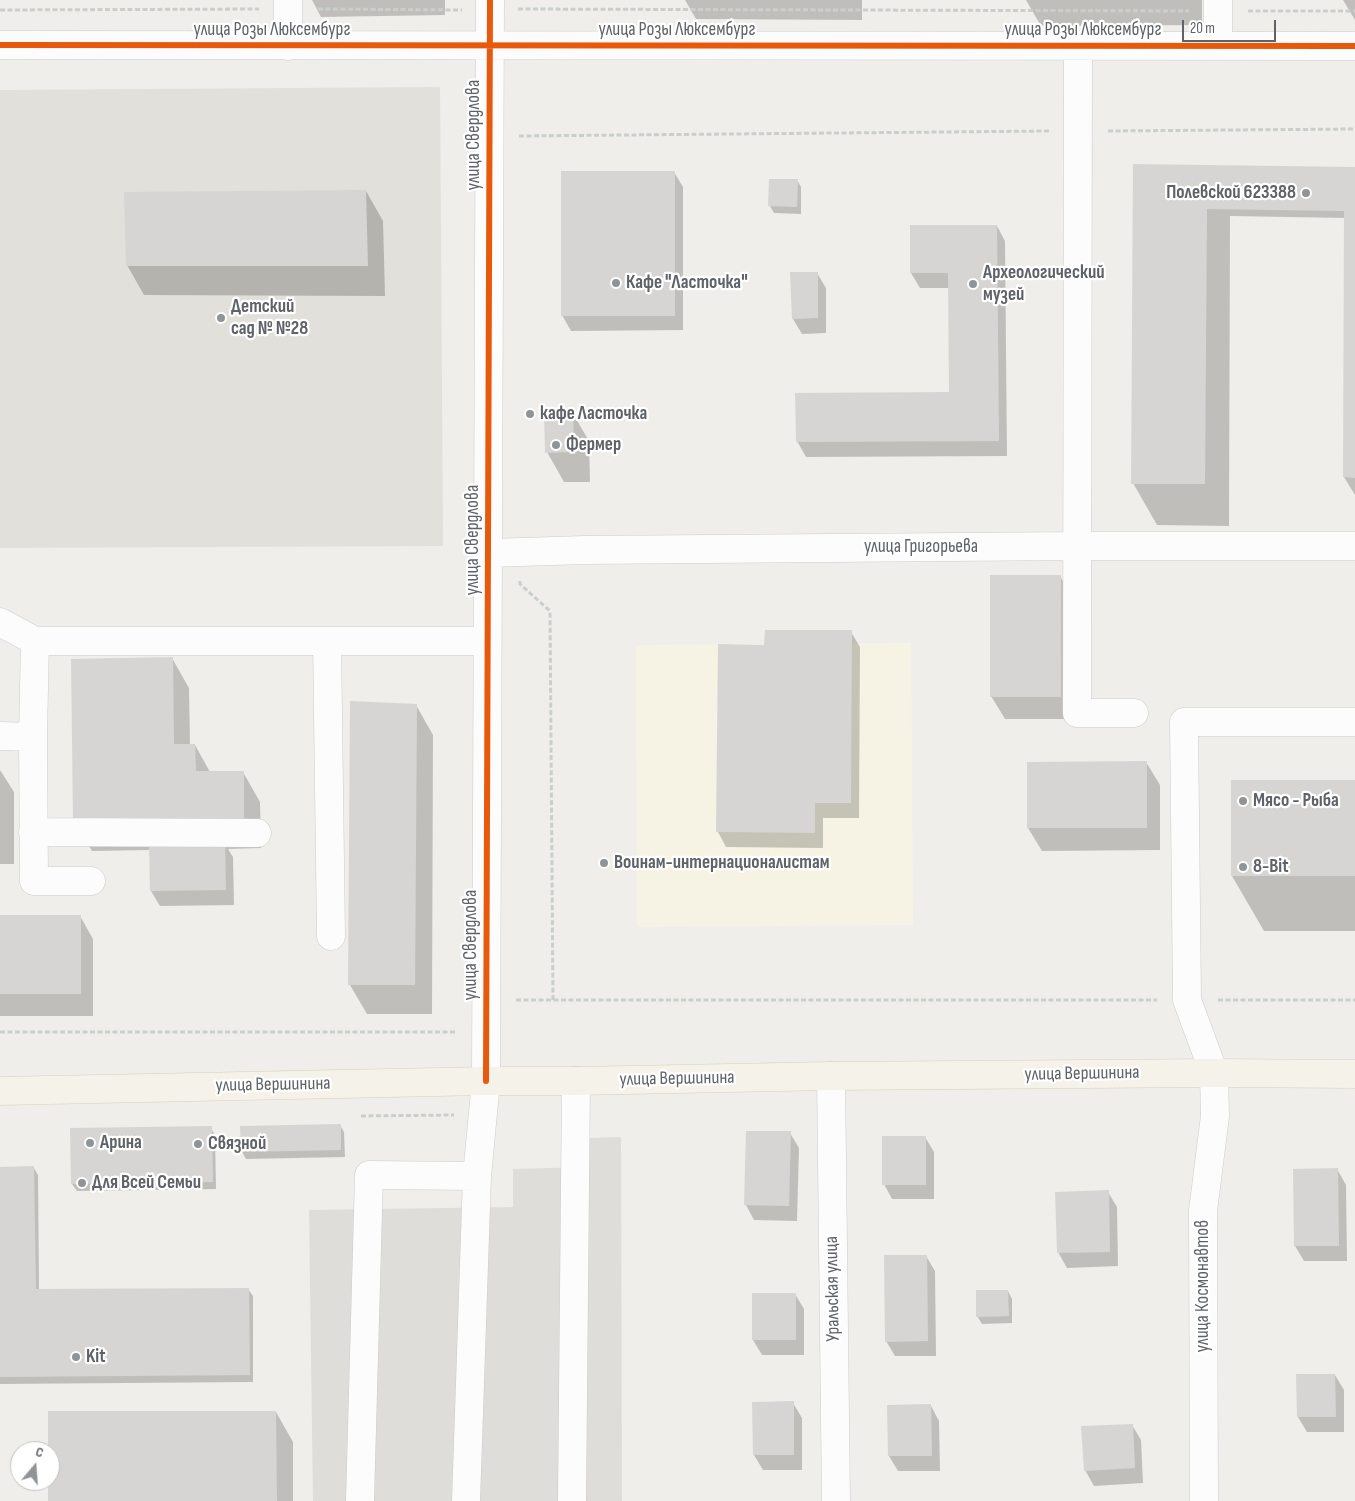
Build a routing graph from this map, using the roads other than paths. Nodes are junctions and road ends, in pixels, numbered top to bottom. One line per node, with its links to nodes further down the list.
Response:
1 (490, 0): 4 (street, улица Свердлова)
2 (288, 5): 7 (street)
3 (1218, 6): 8 (street)
4 (490, 45): 5 (street, улица Розы Люксембург); 7 (street, улица Розы Люксембург); 12 (street, улица Свердлова)
5 (1078, 45): 8 (street, улица Розы Люксембург); 10 (street)
6 (0, 46): 7 (street, улица Розы Люксембург)
7 (288, 46)
8 (1218, 46): 9 (street, улица Розы Люксембург)
9 (1355, 46)
10 (1076, 546): 11 (street, улица Григорьева); 12 (street, улица Григорьева); 17 (street)
11 (1355, 546)
12 (488, 552): 16 (street, улица Свердлова)
13 (0, 622): 14 (street)
14 (35, 640): 15 (street); 20 (street)
15 (327, 641): 16 (street); 24 (street)
16 (487, 641): 28 (street, улица Свердлова)
17 (1134, 713)
18 (1355, 722): 25 (street, улица Космонавтов)
19 (0, 736): 20 (street)
20 (33, 737): 21 (street)
21 (33, 832): 22 (street); 23 (street)
22 (257, 833)
23 (91, 881)
24 (331, 936)
25 (1214, 1073): 26 (main road, улица Вершинина); 27 (main road, улица Вершинина); 36 (street, улица Космонавтов)
26 (1355, 1074)
27 (831, 1076): 29 (main road, улица Вершинина); 35 (street, Уральская улица)
28 (486, 1080): 29 (main road, улица Вершинина); 30 (main road, улица Вершинина); 31 (street, улица Свердлова)
29 (576, 1081): 34 (street)
30 (0, 1091)
31 (477, 1176): 32 (street); 33 (street, улица Свердлова)
32 (360, 1501)
33 (466, 1501)
34 (572, 1501)
35 (836, 1501)
36 (1204, 1501)

